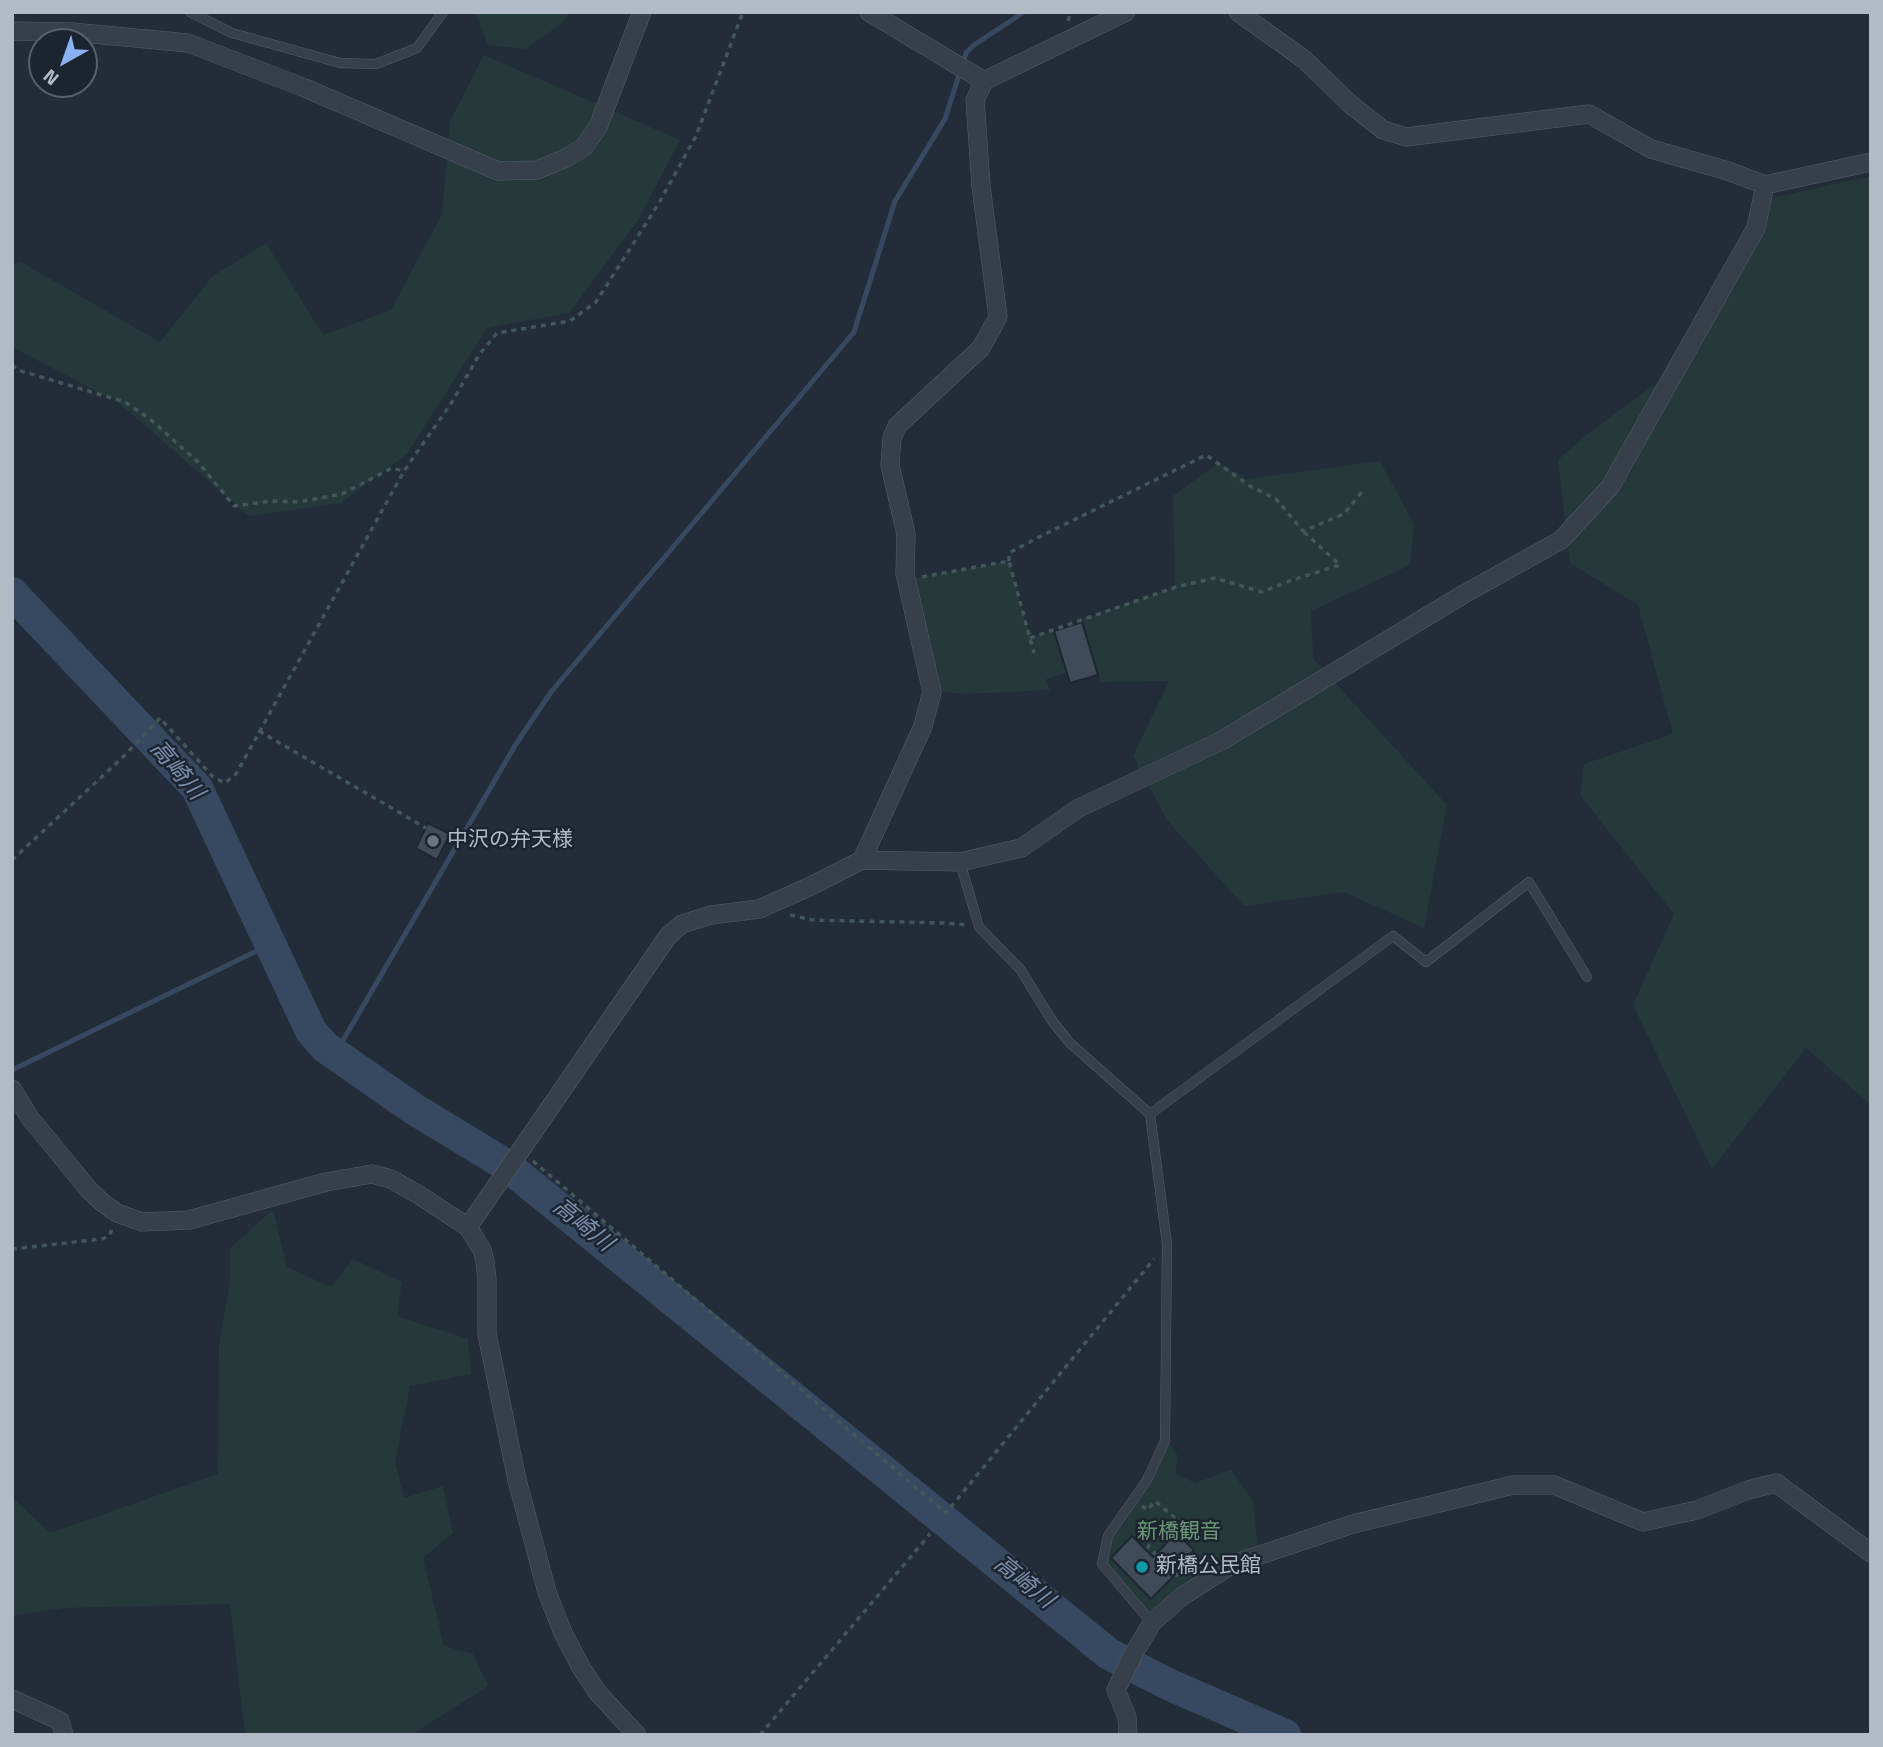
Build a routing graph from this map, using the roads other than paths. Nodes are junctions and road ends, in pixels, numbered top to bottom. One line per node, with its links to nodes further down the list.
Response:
1 (190, 12): 2 (lane)
2 (443, 12)
3 (642, 12): 7 (street)
4 (869, 12): 8 (street)
5 (1126, 12): 8 (street)
6 (1238, 12): 10 (street)
7 (12, 31)
8 (984, 81): 11 (street)
9 (1871, 162): 10 (street)
10 (1765, 185): 12 (street)
11 (862, 860): 12 (street); 16 (street)
12 (960, 862): 15 (lane)
13 (1587, 976): 15 (lane)
14 (12, 1089): 16 (street)
15 (1150, 1114): 18 (lane)
16 (468, 1227): 20 (street)
17 (1871, 1553): 18 (street)
18 (1152, 1623): 22 (street)
19 (12, 1699): 21 (street)
20 (630, 1733)
21 (64, 1735)
22 (1128, 1735)

